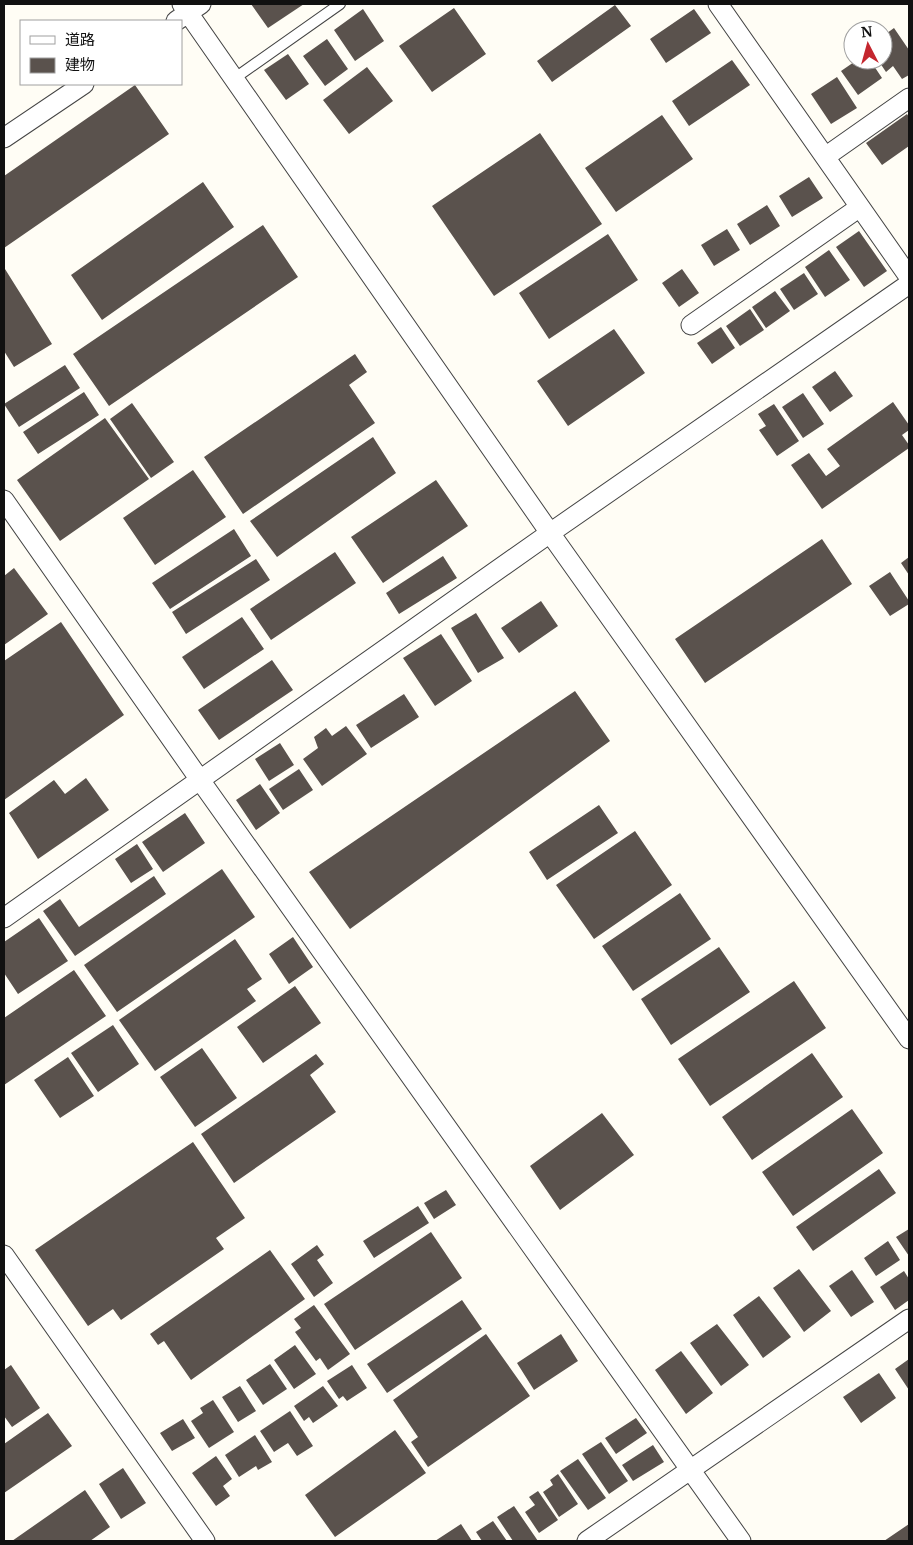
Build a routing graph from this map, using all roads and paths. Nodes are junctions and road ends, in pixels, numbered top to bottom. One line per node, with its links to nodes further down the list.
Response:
1 (340, 4): 4 (lane)
2 (718, 4): 8 (street)
3 (187, 10): 4 (street)
4 (235, 78): 14 (street)
5 (83, 85): 7 (street)
6 (909, 98): 8 (street)
7 (4, 138)
8 (825, 157): 9 (street)
9 (860, 207): 10 (street); 12 (street)
10 (909, 277)
11 (909, 284): 14 (street)
12 (691, 325)
13 (4, 500): 15 (street)
14 (550, 533): 15 (street); 17 (street)
15 (200, 780): 16 (street); 20 (street)
16 (4, 918)
17 (909, 1039)
18 (4, 1256): 21 (street)
19 (909, 1319): 20 (street)
20 (690, 1470): 22 (street); 23 (street)
21 (205, 1541)
22 (587, 1541)
23 (741, 1541)

